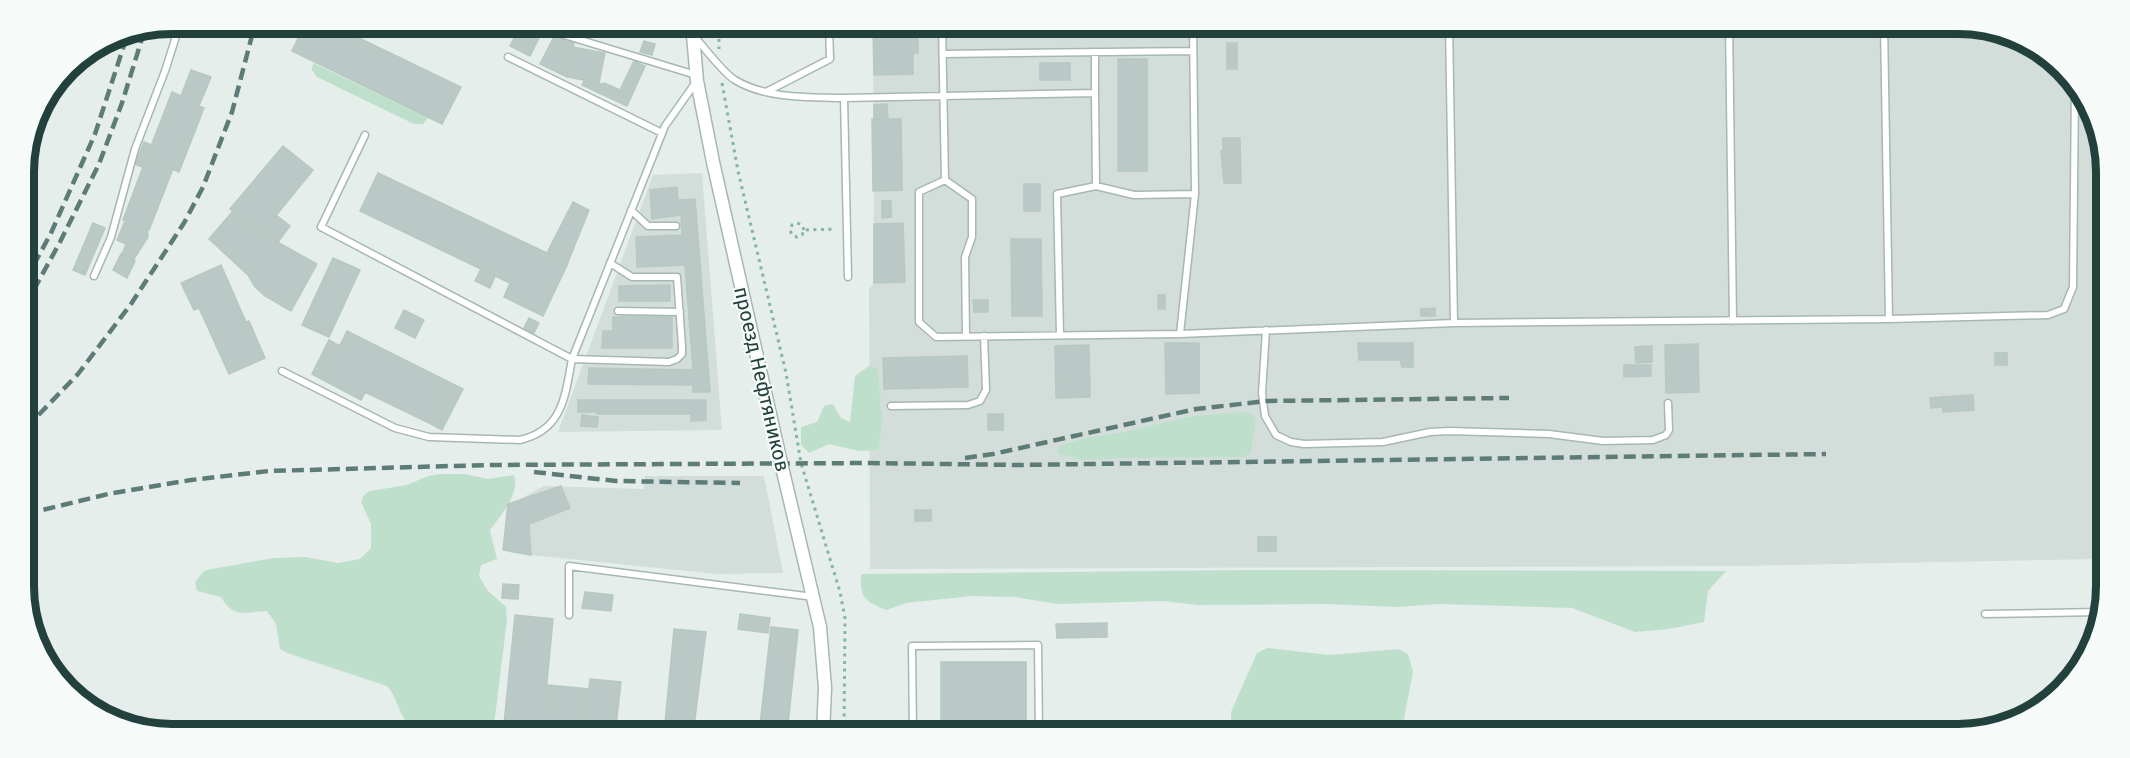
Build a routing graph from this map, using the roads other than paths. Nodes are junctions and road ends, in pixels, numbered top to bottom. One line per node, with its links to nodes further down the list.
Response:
1 (1193, 34): 11 (lane)
2 (1449, 34): 35 (lane)
3 (1729, 34): 34 (lane)
4 (1884, 34): 33 (lane)
5 (176, 35): 29 (lane)
6 (563, 35): 15 (lane)
7 (693, 35): 15 (street, проезд Нефтяников)
8 (697, 35): 16 (lane)
9 (829, 35): 16 (lane)
10 (942, 35): 13 (lane)
11 (1193, 51): 12 (lane); 25 (lane)
12 (1095, 52): 13 (lane); 17 (lane)
13 (943, 54): 18 (lane)
14 (508, 57): 21 (lane)
15 (697, 78): 21 (lane); 45 (street, проезд Нефтяников)
16 (766, 92): 19 (lane)
17 (1095, 93): 18 (lane); 24 (lane)
18 (943, 96): 19 (lane); 23 (lane)
19 (844, 98): 30 (lane)
20 (2075, 100): 33 (lane)
21 (662, 133): 26 (lane)
22 (365, 135): 41 (lane)
23 (945, 180): 39 (lane); 39 (lane)
24 (1096, 186): 25 (lane); 38 (lane)
25 (1195, 194): 37 (lane)
26 (631, 210): 27 (lane); 28 (lane)
27 (676, 226)
28 (610, 264): 32 (lane); 41 (lane)
29 (94, 276)
30 (848, 277)
31 (618, 311): 32 (lane)
32 (680, 312): 41 (lane)
33 (1889, 320): 34 (lane)
34 (1733, 321): 35 (lane)
35 (1454, 323): 36 (lane)
36 (1266, 330): 37 (lane); 43 (lane)
37 (1180, 334): 38 (lane)
38 (1060, 335): 40 (lane)
39 (966, 336): 40 (lane)
40 (984, 336): 44 (lane)
41 (572, 359): 42 (lane)
42 (282, 371)
43 (1668, 403)
44 (891, 406)
45 (814, 597): 48 (lane); 49 (street, проезд Нефтяников)
46 (2093, 612): 47 (lane)
47 (1985, 614)
48 (569, 615)
49 (823, 724)
50 (913, 724): 51 (lane)
51 (1039, 724)

